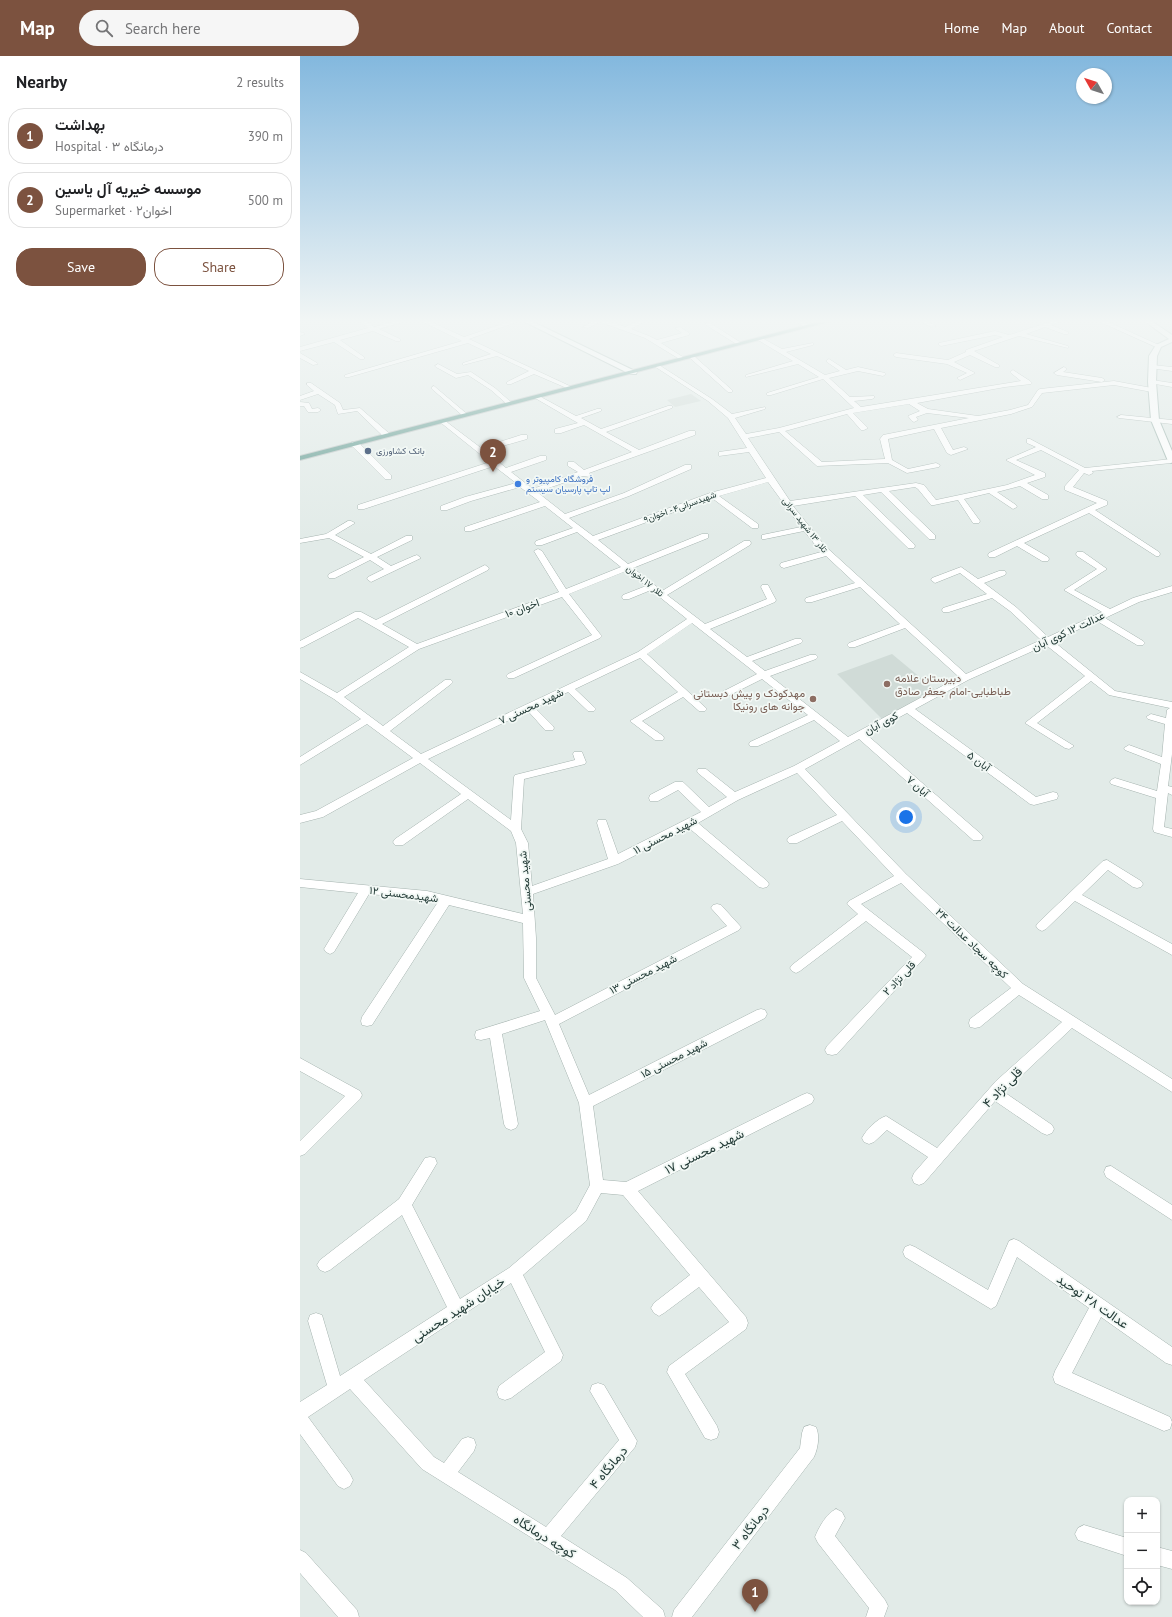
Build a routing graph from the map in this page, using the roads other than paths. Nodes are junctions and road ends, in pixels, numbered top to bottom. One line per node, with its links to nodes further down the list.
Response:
1 (314, 393): 15 (street)
2 (322, 393): 43 (street)
3 (440, 393): 27 (street)
4 (497, 393): 19 (street)
5 (553, 393): 13 (main road)
6 (699, 393): 28 (street, تلار ۱۳ شهید سرانی)
7 (773, 393): 12 (street)
8 (842, 393): 16 (street)
9 (961, 393): 17 (street)
10 (1039, 393): 29 (street)
11 (1152, 393): 33 (main road)
12 (769, 394)
13 (537, 397): 19 (main road); 30 (street)
14 (872, 397): 16 (street)
15 (300, 398)
16 (849, 399): 22 (street)
17 (910, 402): 22 (street); 25 (street)
18 (300, 404): 23 (street)
19 (510, 404): 27 (main road)
20 (670, 407): 41 (street)
21 (764, 408): 28 (street)
22 (859, 409): 26 (street)
23 (318, 410)
24 (599, 410): 30 (street)
25 (926, 411): 29 (street); 32 (street)
26 (848, 412): 37 (street); 39 (street)
27 (465, 415): 34 (main road)
28 (731, 417): 45 (street, تلار ۱۳ شهید سرانی)
29 (984, 417): 38 (street)
30 (576, 418): 36 (street)
31 (1121, 418): 33 (street)
32 (914, 420)
33 (1155, 420): 35 (street); 57 (main road)
34 (442, 421): 43 (main road); 51 (street, تلار ۱۷ اخوان)
35 (1172, 422)
36 (584, 423): 40 (street); 41 (street)
37 (864, 428)
38 (937, 428): 49 (street); 56 (street)
39 (780, 430): 45 (street); 56 (street)
40 (558, 432)
41 (600, 432): 52 (street)
42 (692, 433): 52 (street)
43 (387, 435): 47 (main road)
44 (524, 436): 51 (street)
45 (744, 437): 50 (street, تلار ۱۳ شهید سرانی)
46 (1030, 441): 48 (street)
47 (355, 444): 54 (main road); 66 (street)
48 (1040, 448): 62 (street); 68 (street)
49 (964, 449)
50 (751, 450): 53 (street); 67 (street, تلار ۱۳ شهید سرانی)
51 (479, 451): 58 (street, تلار ۱۷ اخوان)
52 (638, 453): 64 (street)
53 (722, 454)
54 (300, 458)
55 (543, 458): 63 (street)
56 (889, 461): 60 (street)
57 (1172, 461): 62 (street)
58 (495, 463): 63 (street, تلار ۱۷ اخوان); 79 (street)
59 (571, 464): 64 (street)
60 (936, 465)
61 (688, 466): 83 (street)
62 (1083, 470): 65 (street); 82 (street)
63 (505, 471): 69 (street, تلار ۱۷ اخوان)
64 (585, 474): 72 (street)
65 (1095, 476)
66 (388, 477)
67 (770, 479): 73 (street, شهیدسرانی۴ - اخوان۹); 78 (street, تلار ۱۳ شهید سرانی)
68 (1021, 483): 71 (street); 75 (street)
69 (521, 484): 72 (street, تلار ۱۷ اخوان); 80 (street)
70 (883, 490): 74 (street); 76 (street); 93 (street)
71 (991, 491): 76 (street); 81 (street)
72 (531, 492): 77 (street, تلار ۱۷ اخوان)
73 (716, 492): 86 (street); 95 (street, شهیدسرانی۴ - اخوان۹)
74 (857, 494): 78 (street); 99 (street)
75 (1045, 497)
76 (960, 498): 84 (street)
77 (546, 503): 83 (street, تلار ۱۷ اخوان); 88 (street)
78 (788, 504): 87 (street, تلار ۱۳ شهید سرانی)
79 (362, 507)
80 (444, 508)
81 (1013, 508)
82 (1090, 510): 98 (street); 102 (street)
83 (563, 517): 89 (street, تلار ۱۷ اخوان)
84 (976, 521)
85 (351, 523): 90 (street)
86 (755, 526)
87 (806, 528): 92 (street); 100 (street, تلار ۱۳ شهید سرانی)
88 (468, 529)
89 (578, 529): 95 (street, تلار ۱۷ اخوان); 120 (street)
90 (328, 536): 96 (street); 104 (street)
91 (705, 536): 109 (street, اخوان ۱۰)
92 (765, 537)
93 (932, 537)
94 (409, 538): 104 (street)
95 (592, 539): 109 (street, تلار ۱۷ اخوان)
96 (300, 541)
97 (747, 543): 122 (street)
98 (1017, 543): 103 (street); 106 (street)
99 (911, 546)
100 (827, 553): 107 (street); 116 (street, تلار ۱۳ شهید سرانی)
101 (1080, 554): 126 (street)
102 (1156, 554)
103 (992, 555)
104 (371, 557): 110 (street); 112 (street)
105 (418, 558): 110 (street)
106 (1045, 560)
107 (784, 565)
108 (485, 568): 129 (street)
109 (627, 568): 117 (street, تلار ۱۷ اخوان); 120 (street, اخوان ۱۰)
110 (390, 569): 113 (street)
111 (1002, 573): 115 (street)
112 (332, 576)
113 (371, 579)
114 (936, 580): 115 (street)
115 (978, 582): 121 (street)
116 (860, 584): 124 (street); 130 (street, تلار ۱۳ شهید سرانی)
117 (651, 587): 122 (street, تلار ۱۷ اخوان); 123 (street)
118 (766, 587): 131 (street)
119 (1172, 589): 126 (street, عدالت ۱۲ کوی آبان)
120 (564, 593): 137 (street, اخوان ۱۰); 143 (street)
121 (994, 594): 125 (street); 133 (street)
122 (661, 595): 128 (street, تلار ۱۷ اخوان)
123 (626, 597)
124 (809, 600)
125 (946, 610)
126 (1109, 612): 127 (street, عدالت ۱۲ کوی آبان)
127 (1099, 618): 133 (street, عدالت ۱۲ کوی آبان); 134 (street)
128 (693, 619): 131 (street, تلار ۱۷ اخوان); 138 (street, شهید محسنی ۷)
129 (376, 624): 135 (street); 137 (street)
130 (905, 625): 136 (street); 145 (street, تلار ۱۳ شهید سرانی)
131 (704, 628): 140 (street, تلار ۱۷ اخوان)
132 (798, 641): 140 (street)
133 (1048, 641): 144 (street); 145 (street, عدالت ۱۲ کوی آبان)
134 (1140, 643)
135 (300, 645)
136 (852, 645)
137 (416, 647): 150 (street, اخوان ۱۰)
138 (641, 654): 147 (street, شهید محسنی ۷); 148 (street)
139 (813, 657): 142 (street)
140 (745, 661): 142 (street, تلار ۱۷ اخوان)
141 (300, 675): 150 (street)
142 (763, 675): 149 (street); 157 (street, تلار ۱۷ اخوان)
143 (512, 676)
144 (1091, 676): 151 (street); 167 (street)
145 (965, 678): 154 (street, کوی آبان)
146 (448, 682): 162 (street)
147 (569, 688): 152 (street, شهید محسنی ۷); 155 (street)
148 (684, 693): 153 (street); 164 (street)
149 (725, 694)
150 (337, 697): 159 (street)
151 (1172, 705)
152 (528, 707): 161 (street); 171 (street, شهید محسنی ۷)
153 (702, 709)
154 (908, 709): 163 (street, کوی آبان); 178 (street, آبان ۵)
155 (591, 710)
156 (1172, 710): 160 (street)
157 (815, 716): 165 (street, تلار ۱۷ اخوان); 166 (street)
158 (1151, 717): 160 (street)
159 (367, 720): 162 (street); 172 (street)
160 (1171, 722): 170 (street)
161 (549, 728)
162 (383, 731): 171 (street)
163 (860, 735): 165 (street, کوی آبان); 188 (street, آبان ۷)
164 (659, 738)
165 (847, 742): 173 (street, کوی آبان)
166 (754, 744)
167 (1069, 746)
168 (1130, 748): 170 (street)
169 (578, 754): 186 (street)
170 (1168, 757): 176 (street)
171 (421, 758): 177 (street); 183 (street, شهید محسنی ۷)
172 (300, 762)
173 (798, 768): 179 (street, شهید محسنی ۱۱); 182 (street, کوچه سجاد عدالت ۲۴)
174 (702, 771): 179 (street)
175 (1115, 782): 176 (street)
176 (1165, 792): 187 (street)
177 (468, 794): 186 (street); 190 (street)
178 (1053, 796)
179 (734, 797): 181 (street, شهید محسنی ۱۱)
180 (654, 798): 181 (street)
181 (708, 812): 185 (street, شهید محسنی ۱۱)
182 (844, 816): 189 (street); 192 (street, کوچه سجاد عدالت ۲۴)
183 (300, 819)
184 (602, 823): 191 (street)
185 (690, 823): 191 (street, شهید محسنی ۱۱); 194 (street)
186 (516, 829): 197 (street, شهید محسنی)
187 (1172, 833)
188 (977, 837)
189 (793, 840)
190 (399, 842)
191 (614, 861): 197 (street, شهید محسنی ۱۱)
192 (902, 877): 201 (street, قلی نژاد ۲); 207 (street, کوچه سجاد عدالت ۲۴)
193 (300, 883): 196 (street, شهیدمحسنی ۱۲)
194 (763, 884)
195 (1137, 884): 198 (street)
196 (366, 889): 199 (street, شهیدمحسنی ۱۲); 204 (street)
197 (527, 892): 202 (street, شهید محسنی)
198 (1075, 896): 203 (street); 205 (street)
199 (446, 900): 202 (street, شهیدمحسنی ۱۲); 211 (street)
200 (717, 908): 209 (street, شهید محسنی ۱۳)
201 (865, 915): 206 (street); 215 (street, قلی نژاد ۲)
202 (529, 920): 209 (street, شهید محسنی)
203 (1042, 926)
204 (330, 950)
205 (1172, 950)
206 (796, 968)
207 (1019, 988): 210 (street, کوچه سجاد عدالت ۲۴); 212 (street)
208 (761, 1014): 220 (street, شهید محسنی ۱۵)
209 (550, 1018): 213 (street, شهید محسنی ۱۳); 220 (street, شهید محسنی)
210 (1071, 1021): 217 (street, کوچه سجاد عدالت ۲۴); 218 (street, قلی نژاد ۴)
211 (367, 1022)
212 (974, 1023)
213 (495, 1031): 214 (street, شهید محسنی ۱۳); 221 (street)
214 (481, 1035)
215 (832, 1050)
216 (300, 1064): 224 (street)
217 (1172, 1086)
218 (995, 1093): 222 (street); 225 (street, قلی نژاد ۴)
219 (807, 1099): 230 (street, شهید محسنی ۱۷)
220 (586, 1103): 229 (street, شهید محسنی)
221 (511, 1124)
222 (1047, 1130)
223 (869, 1138): 225 (street)
224 (300, 1150)
225 (938, 1156): 228 (street, قلی نژاد ۴)
226 (430, 1163): 231 (street)
227 (1111, 1172): 232 (street)
228 (919, 1178)
229 (597, 1186): 230 (street); 235 (street, خیابان شهید محسنی)
230 (627, 1189): 236 (street)
231 (404, 1204): 234 (street); 239 (street)
232 (1172, 1213)
233 (910, 1252): 237 (street, عدالت ۲۸ توحید)
234 (325, 1265)
235 (514, 1273): 239 (street, خیابان شهید محسنی); 245 (street)
236 (701, 1276): 238 (street); 249 (street)
237 (1099, 1306): 241 (street, عدالت ۲۸ توحید); 248 (street)
238 (659, 1308)
239 (457, 1310): 242 (street, خیابان شهید محسنی)
240 (316, 1321): 243 (street)
241 (1172, 1357)
242 (352, 1379): 243 (street, خیابان شهید محسنی); 252 (street, کوچه درمانگاه)
243 (336, 1389): 246 (street, خیابان شهید محسنی)
244 (598, 1391): 256 (street, درمانگاه ۴)
245 (505, 1392)
246 (300, 1412)
247 (300, 1420): 253 (street)
248 (1164, 1423)
249 (711, 1432)
250 (810, 1434): 263 (street, درمانگاه ۳)
251 (468, 1445): 252 (street)
252 (446, 1475): 256 (street, کوچه درمانگاه)
253 (344, 1480)
254 (836, 1518): 264 (street)
255 (1084, 1534): 257 (street)
256 (548, 1538): 262 (street, کوچه درمانگاه)
257 (1124, 1546)
258 (1160, 1557): 260 (street)
259 (300, 1559): 261 (street)
260 (1172, 1560)
261 (350, 1617)
262 (656, 1617)
263 (680, 1617)
264 (875, 1617)

